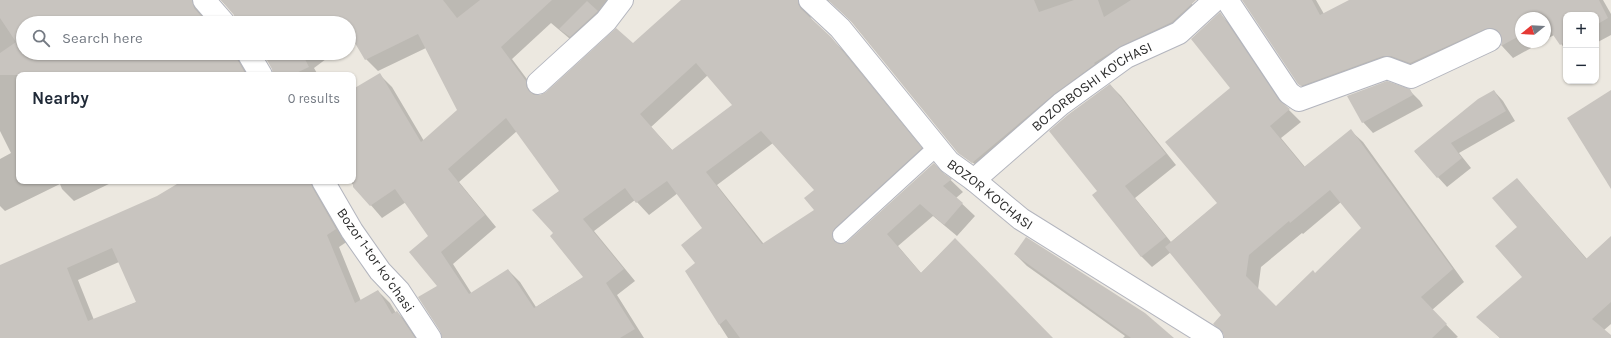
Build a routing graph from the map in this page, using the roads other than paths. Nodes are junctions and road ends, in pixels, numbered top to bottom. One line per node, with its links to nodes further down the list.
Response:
1 (204, 0): 6 (street)
2 (622, 0): 10 (street)
3 (810, 0): 11 (street, BOZOR KO'CHASI)
4 (1215, 0): 12 (street, BOZORBOSHI KO'CHASI)
5 (1227, 0): 7 (street)
6 (218, 16)
7 (1490, 40)
8 (252, 60): 9 (street)
9 (259, 72)
10 (538, 83)
11 (937, 147): 12 (street, BOZOR KO'CHASI); 14 (lane)
12 (974, 180): 16 (street, BOZOR KO'CHASI)
13 (325, 184): 15 (street, Bozor 1-tor koʻchasi)
14 (841, 235)
15 (430, 338)
16 (1212, 338)

